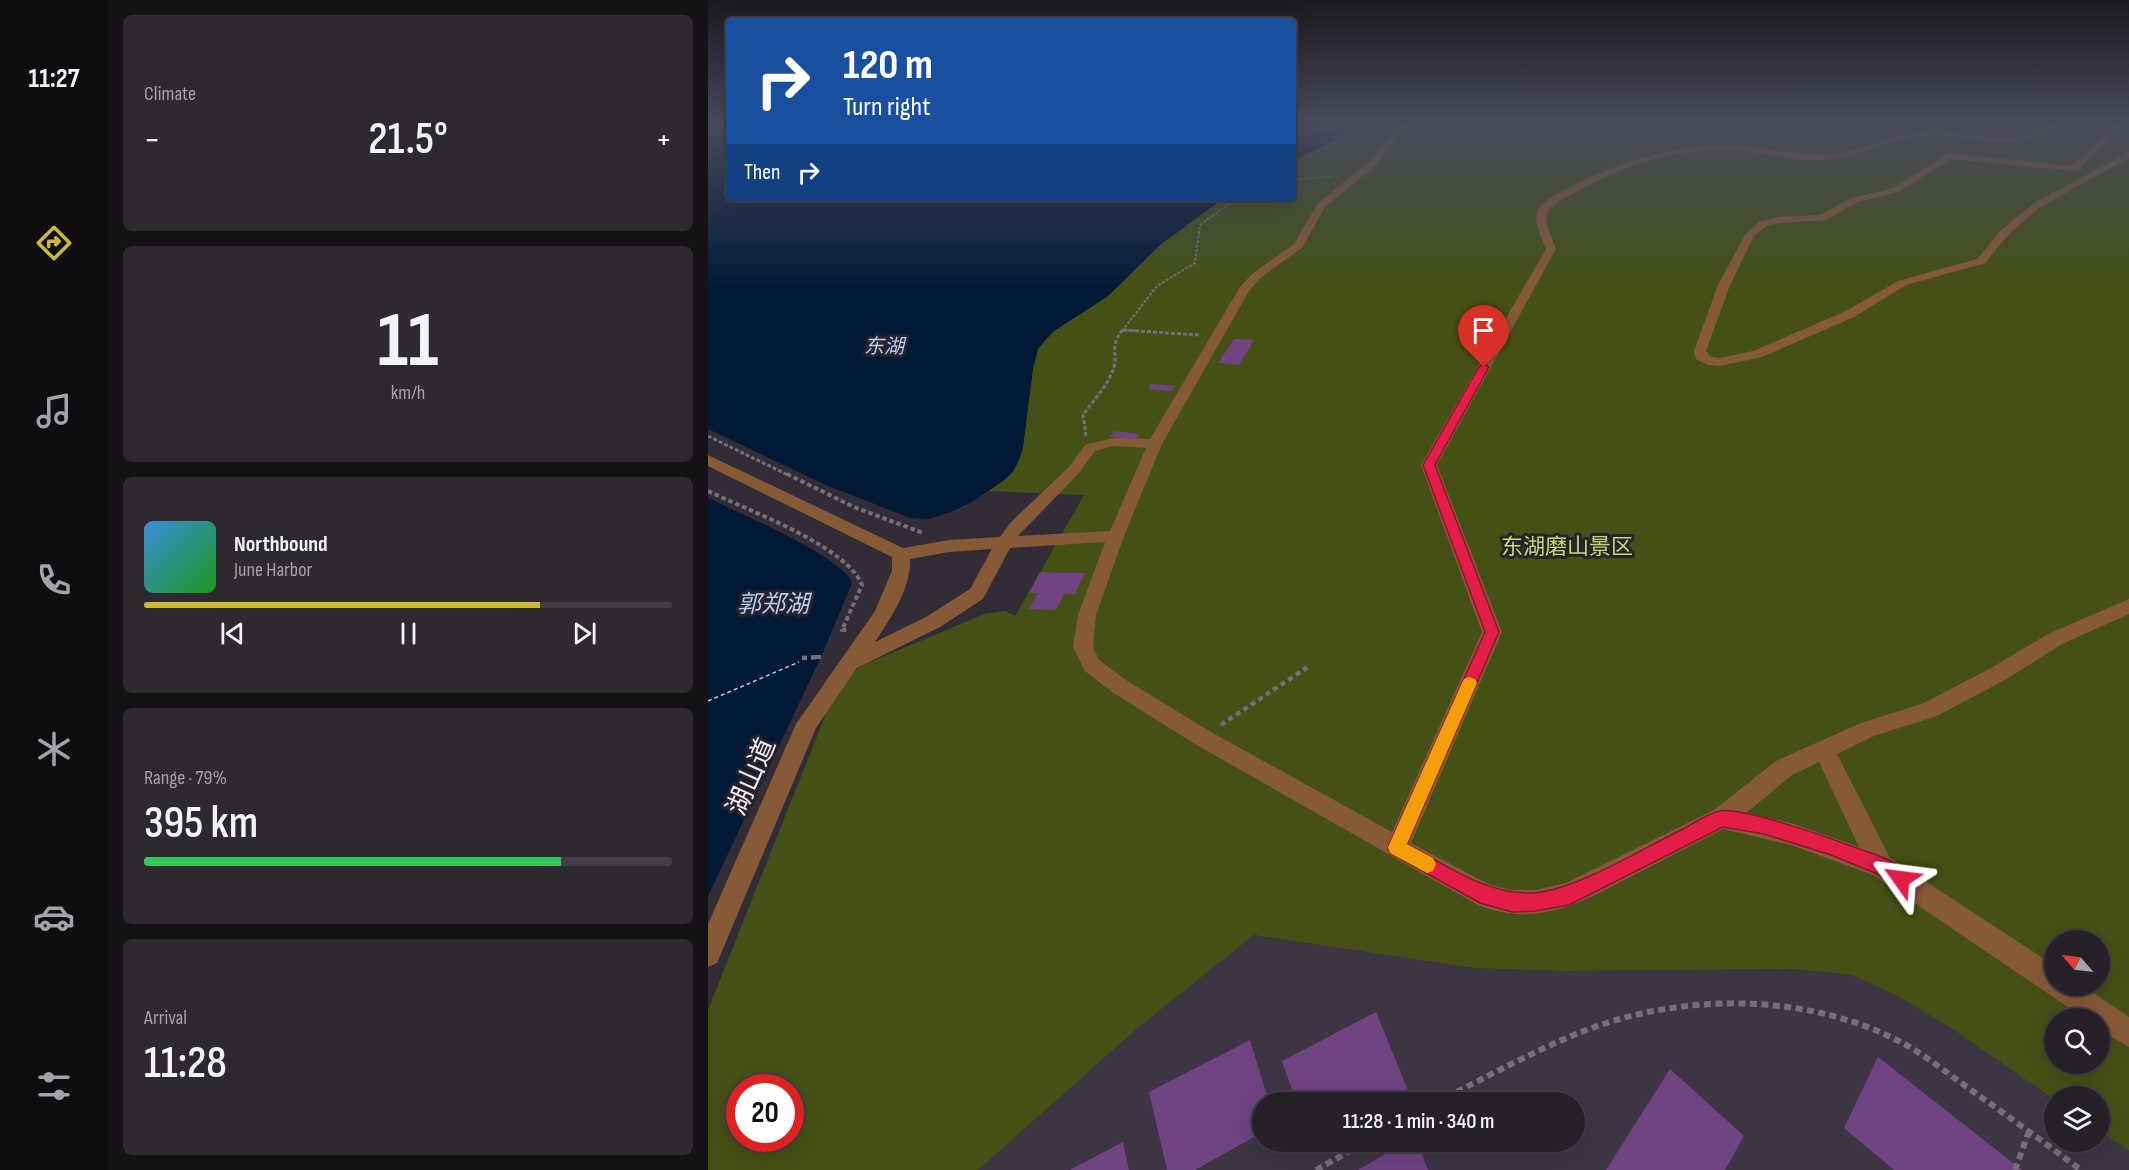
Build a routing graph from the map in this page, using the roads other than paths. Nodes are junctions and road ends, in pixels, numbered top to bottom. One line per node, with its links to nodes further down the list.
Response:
1 (1354, 178): 5 (street)
2 (1598, 178): 14 (street)
3 (1915, 178): 4 (street)
4 (2087, 178)
5 (1155, 444): 7 (street); 8 (street)
6 (708, 460): 9 (street)
7 (1116, 536): 8 (street); 14 (street)
8 (1005, 542): 9 (street); 11 (street)
9 (901, 554): 11 (street, 湖山道)
10 (2129, 606): 12 (street)
11 (849, 663): 16 (street, 湖山道)
12 (1823, 748): 13 (street); 15 (street)
13 (1722, 818): 14 (street); 15 (street)
14 (1396, 847)
15 (1881, 866): 17 (street)
16 (708, 954)
17 (2044, 975)
18 (2075, 996): 19 (street)
19 (2129, 1033)

